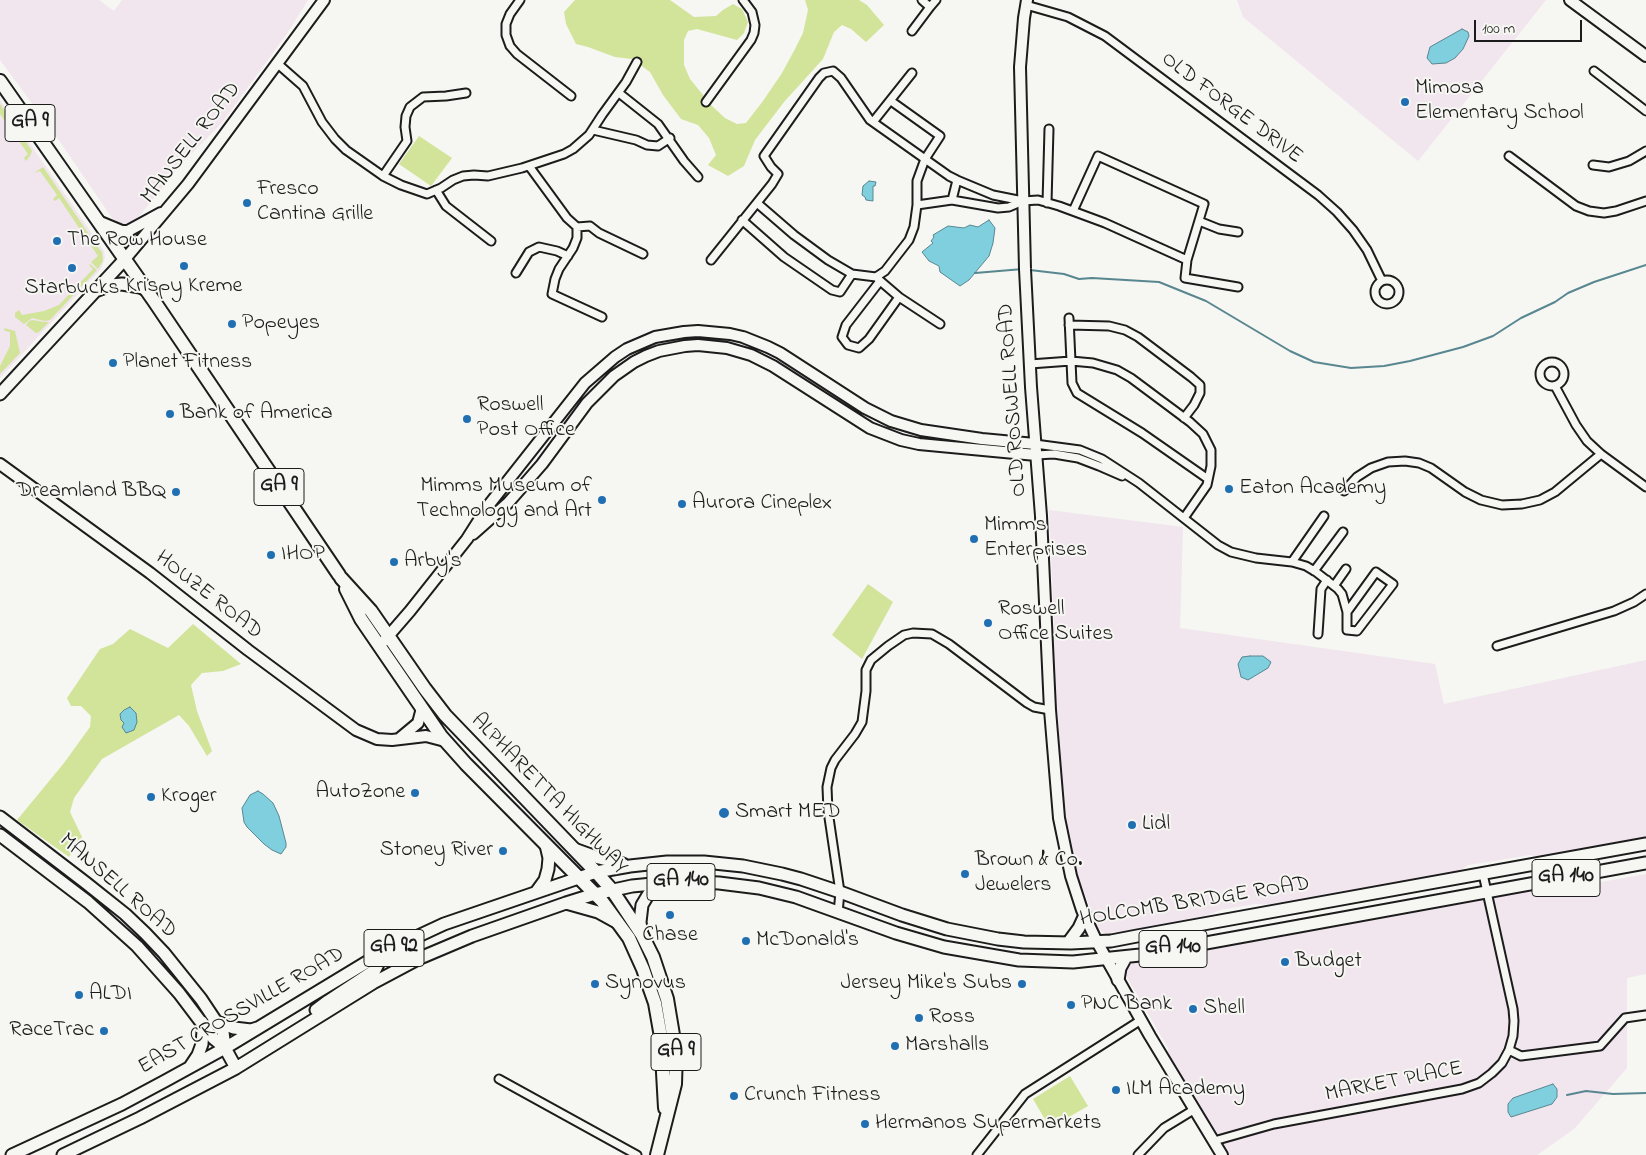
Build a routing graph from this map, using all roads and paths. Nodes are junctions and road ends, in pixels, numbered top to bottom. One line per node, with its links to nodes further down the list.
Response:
1 (324, 0): 12 (street, MANSELL ROAD)
2 (520, 0): 18 (street)
3 (743, 0): 20 (street)
4 (922, 0): 8 (street)
5 (936, 0): 8 (street)
6 (1570, 0): 10 (street)
7 (1027, 3): 37 (street, OLD ROSWELL ROAD); 57 (street, OLD FORGE DRIVE)
8 (930, 7): 9 (street)
9 (912, 31)
10 (1646, 56)
11 (636, 62): 17 (street)
12 (278, 64): 31 (street); 41 (street, MANSELL ROAD)
13 (1594, 71): 21 (street)
14 (912, 73): 19 (street)
15 (0, 81): 44 (highway, ALPHARETTA HIGHWAY / GA 9)
16 (466, 93): 31 (street)
17 (619, 93): 23 (street); 25 (street)
18 (570, 96)
19 (891, 101): 22 (street); 28 (street)
20 (706, 102)
21 (1646, 111)
22 (874, 122): 28 (street); 38 (street)
23 (593, 130): 25 (street); 30 (street)
24 (1050, 130): 39 (street)
25 (670, 138): 32 (street)
26 (1646, 151): 29 (street)
27 (1509, 156): 36 (street)
28 (925, 159): 33 (street); 40 (street)
29 (1593, 165)
30 (529, 166): 34 (street); 46 (street)
31 (382, 176): 34 (street)
32 (698, 177)
33 (957, 180): 35 (street); 37 (street)
34 (436, 190): 48 (street)
35 (952, 200): 37 (street); 40 (street)
36 (1646, 200)
37 (1023, 201): 39 (street); 65 (street, OLD ROSWELL ROAD)
38 (757, 203): 43 (street); 55 (street)
39 (1047, 203): 42 (street)
40 (917, 205): 56 (street)
41 (169, 209): 44 (street); 51 (street, MANSELL ROAD)
42 (1073, 211): 45 (street); 53 (street)
43 (742, 220): 52 (street); 55 (street)
44 (98, 221): 51 (highway, ALPHARETTA HIGHWAY / GA 9)
45 (1199, 221): 47 (street); 53 (street)
46 (577, 227): 49 (street); 50 (street)
47 (1238, 232)
48 (491, 241)
49 (643, 254)
50 (568, 256): 54 (street); 62 (street)
51 (125, 259): 59 (highway, ALPHARETTA HIGHWAY / GA 9); 60 (main road, MANSELL ROAD)
52 (711, 260)
53 (1187, 260): 58 (street)
54 (516, 273)
55 (852, 274): 56 (street)
56 (878, 279): 61 (street); 61 (street)
57 (1382, 281)
58 (1238, 287)
59 (146, 290): 60 (main road); 89 (highway, ALPHARETTA HIGHWAY / GA 9)
60 (94, 292): 67 (main road, MANSELL ROAD)
61 (899, 297): 63 (street)
62 (602, 317)
63 (940, 324)
64 (1071, 361): 65 (street); 68 (street); 68 (street); 73 (street)
65 (1030, 364): 69 (street, OLD ROSWELL ROAD)
66 (1555, 386): 70 (street)
67 (0, 394)
68 (1184, 418): 73 (street)
69 (1035, 444): 71 (street, OLD ROSWELL ROAD); 74 (street); 80 (street)
70 (1600, 454): 75 (street); 76 (street)
71 (1036, 455): 74 (street); 80 (street); 92 (street, OLD ROSWELL ROAD)
72 (0, 464): 93 (street, HOUZE ROAD)
73 (1208, 479): 78 (street)
74 (1139, 483): 78 (street)
75 (1646, 487)
76 (1344, 492)
77 (1324, 516): 81 (street)
78 (1184, 518): 81 (street)
79 (1343, 532): 83 (street)
80 (466, 539): 89 (street)
81 (1292, 562): 83 (street)
82 (1346, 569): 85 (street)
83 (1314, 571): 84 (street)
84 (1327, 580): 85 (street); 88 (street)
85 (1334, 586): 87 (street)
86 (1646, 594): 90 (street)
87 (1348, 612): 87 (street)
88 (1318, 634)
89 (384, 642): 91 (highway, ALPHARETTA HIGHWAY / GA 9); 99 (highway, ALPHARETTA HIGHWAY / GA 9)
90 (1497, 646)
91 (422, 708): 93 (street); 94 (highway, ALPHARETTA HIGHWAY / GA 9)
92 (1050, 710): 108 (street); 113 (street, OLD ROSWELL ROAD)
93 (400, 738): 94 (street, HOUZE ROAD)
94 (446, 742): 98 (highway, ALPHARETTA HIGHWAY / GA 9)
95 (0, 817): 124 (main road, MANSELL ROAD)
96 (0, 835): 125 (main road, MANSELL ROAD)
97 (1646, 844): 103 (main road, HOLCOMB BRIDGE ROAD / GA 140)
98 (546, 845): 104 (highway, ALPHARETTA HIGHWAY / GA 9); 107 (main road)
99 (573, 848): 101 (main road, GA 140); 102 (highway, ALPHARETTA HIGHWAY / GA 9)
100 (1646, 863): 109 (main road, HOLCOMB BRIDGE ROAD / GA 140)
101 (630, 866): 102 (main road, HOLCOMB BRIDGE ROAD / GA 92); 108 (main road, HOLCOMB BRIDGE ROAD / GA 140)
102 (596, 872): 104 (main road, HOLCOMB BRIDGE ROAD / GA 92); 106 (highway, ALPHARETTA HIGHWAY / GA 9)
103 (1483, 874): 109 (street, MARKET PLACE); 116 (main road, HOLCOMB BRIDGE ROAD / GA 140)
104 (578, 877): 107 (main road, EAST CROSSVILLE ROAD / GA 92); 110 (highway, ALPHARETTA HIGHWAY / GA 9)
105 (668, 882): 106 (main road, HOLCOMB BRIDGE ROAD / GA 140); 112 (main road, HOLCOMB BRIDGE ROAD / GA 140); 115 (main road)
106 (612, 890): 110 (main road, HOLCOMB BRIDGE ROAD / GA 140); 115 (highway, ALPHARETTA HIGHWAY / GA 9)
107 (537, 891): 118 (main road, EAST CROSSVILLE ROAD / GA 92)
108 (840, 892): 112 (street); 117 (main road, HOLCOMB BRIDGE ROAD / GA 140)
109 (1487, 892): 119 (main road, HOLCOMB BRIDGE ROAD / GA 140); 129 (street, MARKET PLACE)
110 (595, 894): 111 (main road, EAST CROSSVILLE ROAD / GA 92); 114 (highway, ALPHARETTA HIGHWAY / GA 9)
111 (566, 902): 114 (main road); 126 (main road, EAST CROSSVILLE ROAD / GA 92)
112 (838, 913): 120 (main road, HOLCOMB BRIDGE ROAD / GA 140)
113 (1085, 915): 116 (street, OLD ROSWELL ROAD); 117 (main road)
114 (620, 924): 130 (highway, ALPHARETTA HIGHWAY / GA 9)
115 (642, 935): 133 (highway, ALPHARETTA HIGHWAY / GA 9)
116 (1097, 942): 117 (main road, HOLCOMB BRIDGE ROAD / GA 140); 120 (street, OLD ROSWELL ROAD)
117 (1068, 943)
118 (381, 954): 126 (main road); 127 (main road, EAST CROSSVILLE ROAD / GA 92)
119 (1126, 957): 120 (main road, HOLCOMB BRIDGE ROAD / GA 140); 121 (main road)
120 (1106, 960): 121 (street, OLD ROSWELL ROAD)
121 (1118, 980): 123 (street, OLD ROSWELL ROAD)
122 (1646, 1015): 129 (street)
123 (1141, 1020): 135 (street, OLD ROSWELL ROAD); 142 (street)
124 (216, 1021): 127 (main road); 128 (main road, MANSELL ROAD)
125 (202, 1022): 128 (main road, MANSELL ROAD); 131 (main road)
126 (304, 1025): 132 (main road, EAST CROSSVILLE ROAD / GA 92)
127 (258, 1028): 128 (main road, EAST CROSSVILLE ROAD / GA 92)
128 (225, 1048): 131 (main road, EAST CROSSVILLE ROAD / GA 92); 132 (main road, MANSELL ROAD)
129 (1509, 1050): 137 (street, MARKET PLACE)
130 (662, 1051): 133 (highway); 136 (highway, ALPHARETTA HIGHWAY / GA 9)
131 (189, 1068): 138 (main road, EAST CROSSVILLE ROAD / GA 92)
132 (236, 1068): 139 (main road, EAST CROSSVILLE ROAD / GA 92)
133 (676, 1070): 136 (highway, ALPHARETTA HIGHWAY / GA 9)
134 (499, 1080): 140 (street)
135 (1195, 1109): 137 (street, OLD ROSWELL ROAD); 143 (street)
136 (665, 1122): 141 (highway, ALPHARETTA HIGHWAY / GA 9)
137 (1214, 1141): 144 (street, OLD ROSWELL ROAD)
138 (12, 1155)
139 (63, 1155)
140 (637, 1155)
141 (657, 1155)
142 (977, 1155)
143 (1138, 1155)
144 (1222, 1155)

